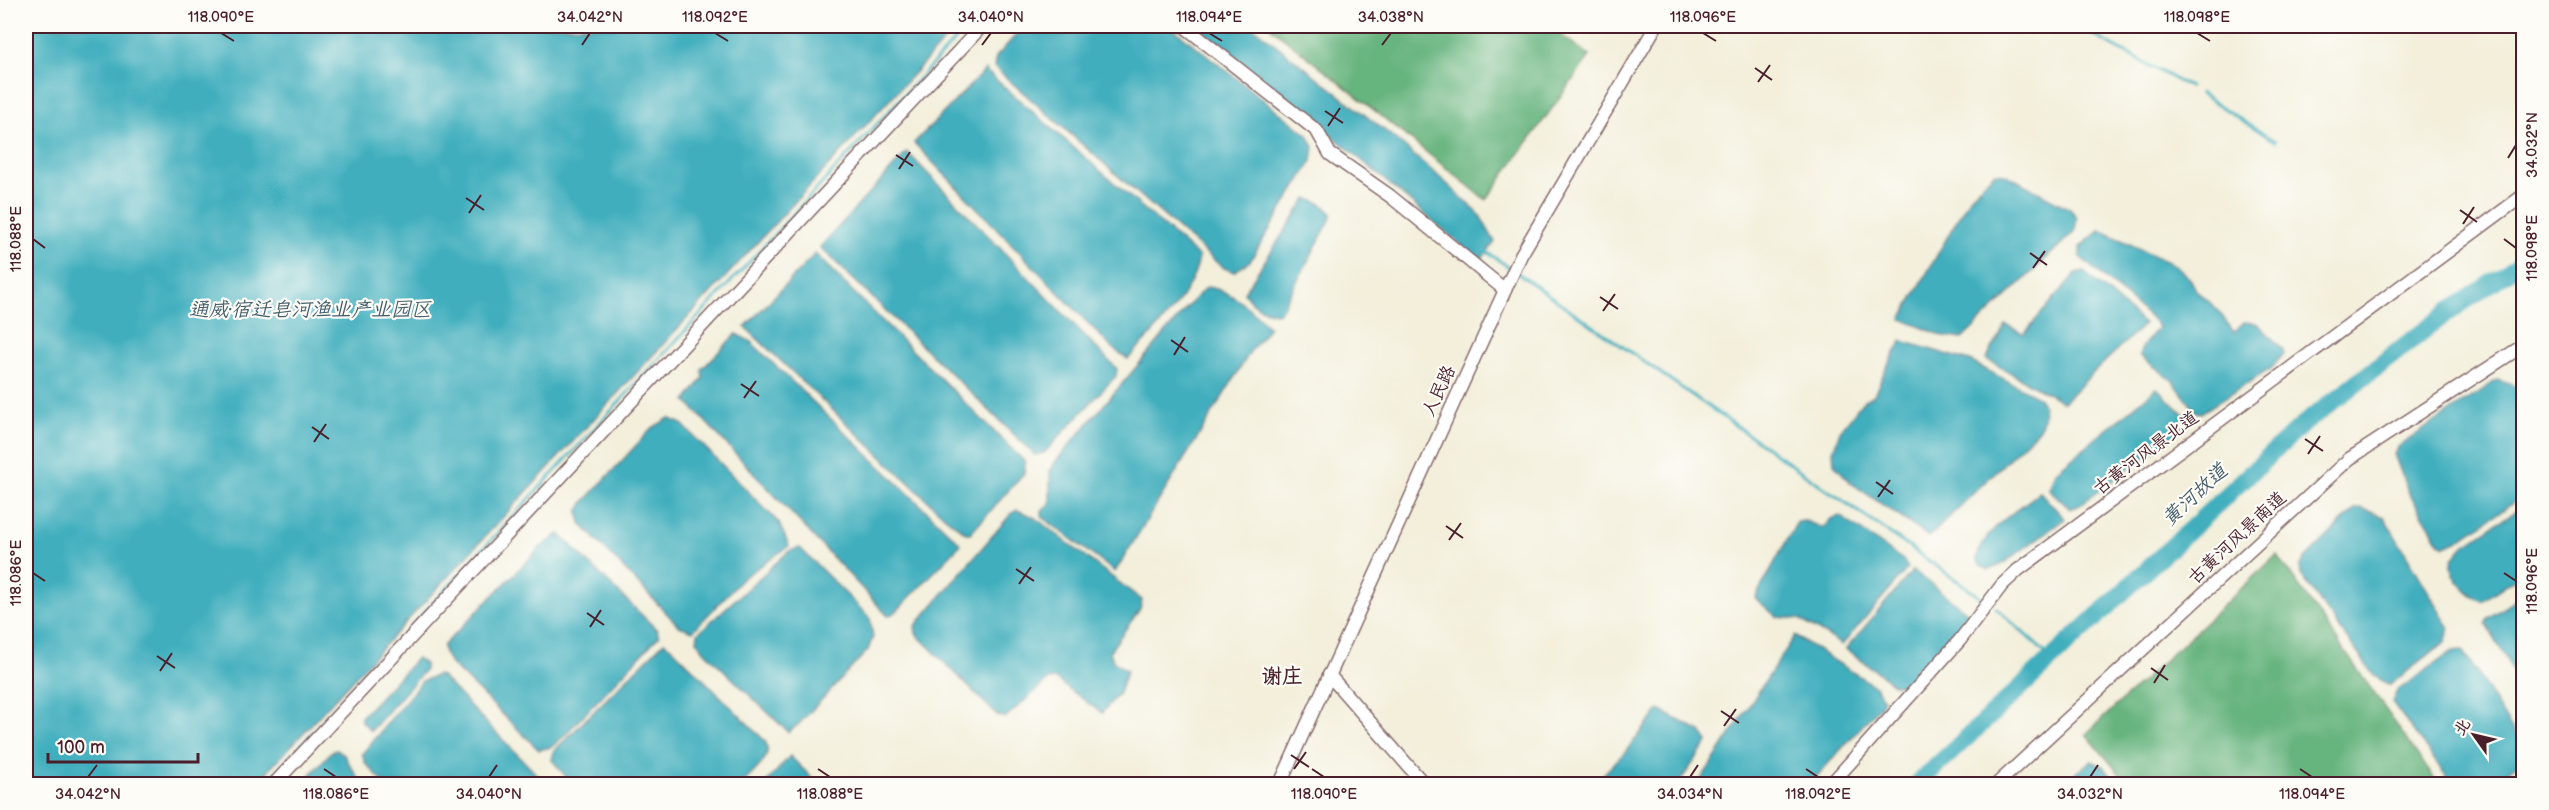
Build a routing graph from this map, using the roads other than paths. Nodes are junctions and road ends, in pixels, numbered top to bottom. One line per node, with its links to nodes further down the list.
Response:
1 (982, 26): 8 (street)
2 (1184, 26): 5 (street)
3 (1656, 26): 5 (street, 人民路)
4 (2523, 195): 11 (street, 古黄河风景北道)
5 (1505, 290): 7 (street, 人民路)
6 (2523, 345): 12 (street, 古黄河风景南道)
7 (1329, 675): 9 (street, 人民路); 10 (street)
8 (274, 784)
9 (1280, 784)
10 (1424, 784)
11 (1831, 784)
12 (1997, 784)

